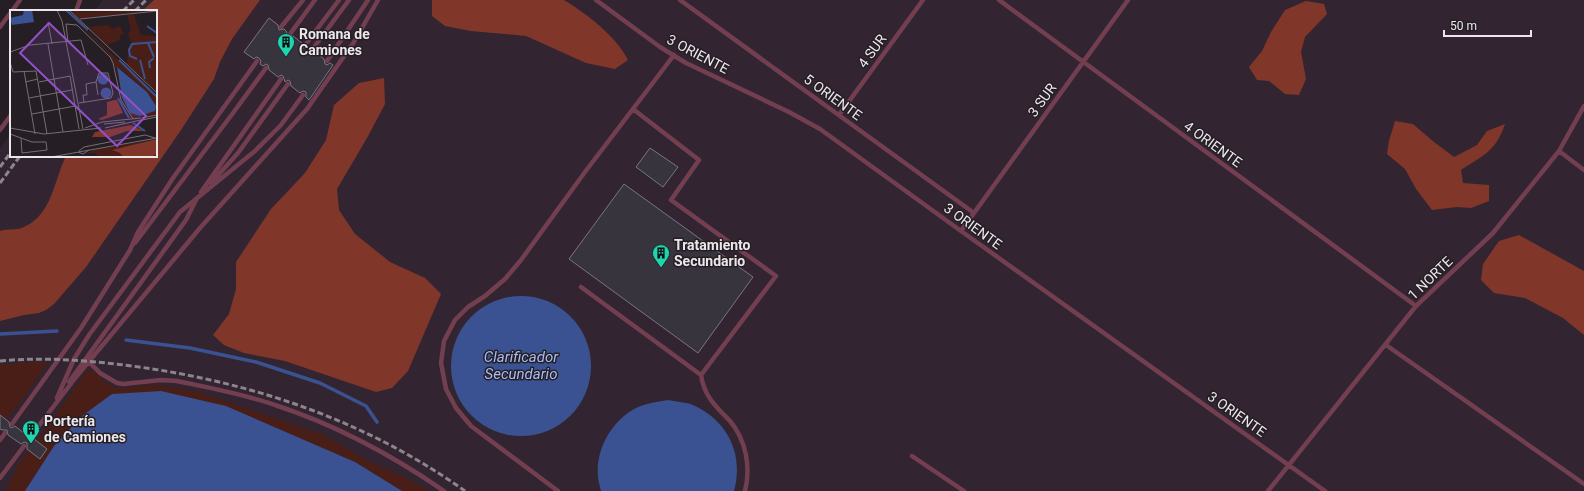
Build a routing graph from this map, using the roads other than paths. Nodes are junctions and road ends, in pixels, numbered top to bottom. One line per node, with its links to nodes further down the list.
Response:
1 (20, 0): 14 (lane)
2 (80, 0): 15 (lane)
3 (303, 0): 18 (lane)
4 (315, 0): 19 (lane)
5 (339, 0): 20 (lane)
6 (349, 0): 21 (lane)
7 (368, 0): 24 (lane)
8 (378, 0): 44 (lane)
9 (596, 0): 22 (lane, 3 ORIENTE)
10 (681, 0): 33 (lane, 5 ORIENTE)
11 (923, 0): 33 (lane, 4 SUR)
12 (999, 0): 25 (lane, 4 ORIENTE)
13 (1128, 0): 25 (lane, 3 SUR)
14 (12, 10)
15 (76, 10)
16 (10, 13): 17 (lane)
17 (0, 27)
18 (281, 27)
19 (290, 34)
20 (305, 45)
21 (312, 50)
22 (674, 55): 31 (lane); 39 (lane, 3 ORIENTE)
23 (257, 61): 40 (lane)
24 (327, 61)
25 (1083, 63): 38 (lane, 3 SUR); 42 (lane, 4 ORIENTE)
26 (266, 68): 40 (lane)
27 (281, 79): 37 (lane)
28 (288, 84): 37 (lane)
29 (303, 95): 37 (lane)
30 (1584, 106): 35 (lane, 1 NORTE)
31 (633, 109): 45 (lane); 58 (lane)
32 (10, 115): 34 (lane)
33 (839, 115): 38 (lane, 5 ORIENTE)
34 (0, 130)
35 (1559, 151): 36 (lane); 42 (lane, 1 NORTE)
36 (1584, 170)
37 (197, 198): 46 (lane); 46 (lane)
38 (974, 212): 39 (lane, 3 SUR)
39 (961, 232): 53 (lane, 3 ORIENTE)
40 (130, 250): 47 (lane)
41 (581, 287): 45 (lane)
42 (1416, 306): 43 (lane, 1 NORTE)
43 (1386, 345): 53 (lane, 1 NORTE); 55 (lane)
44 (89, 362): 46 (lane); 57 (lane)
45 (701, 375): 59 (lane)
46 (54, 404): 49 (lane)
47 (12, 424)
48 (5, 433): 50 (lane)
49 (30, 436)
50 (0, 440)
51 (24, 446): 54 (lane)
52 (912, 456): 60 (lane)
53 (1289, 465): 56 (lane, 1 NORTE); 62 (lane, 3 ORIENTE)
54 (0, 478)
55 (1584, 484)
56 (1269, 489): 61 (lane)
57 (444, 491)
58 (558, 491)
59 (745, 491)
60 (964, 491)
61 (1276, 491)
62 (1325, 491)

